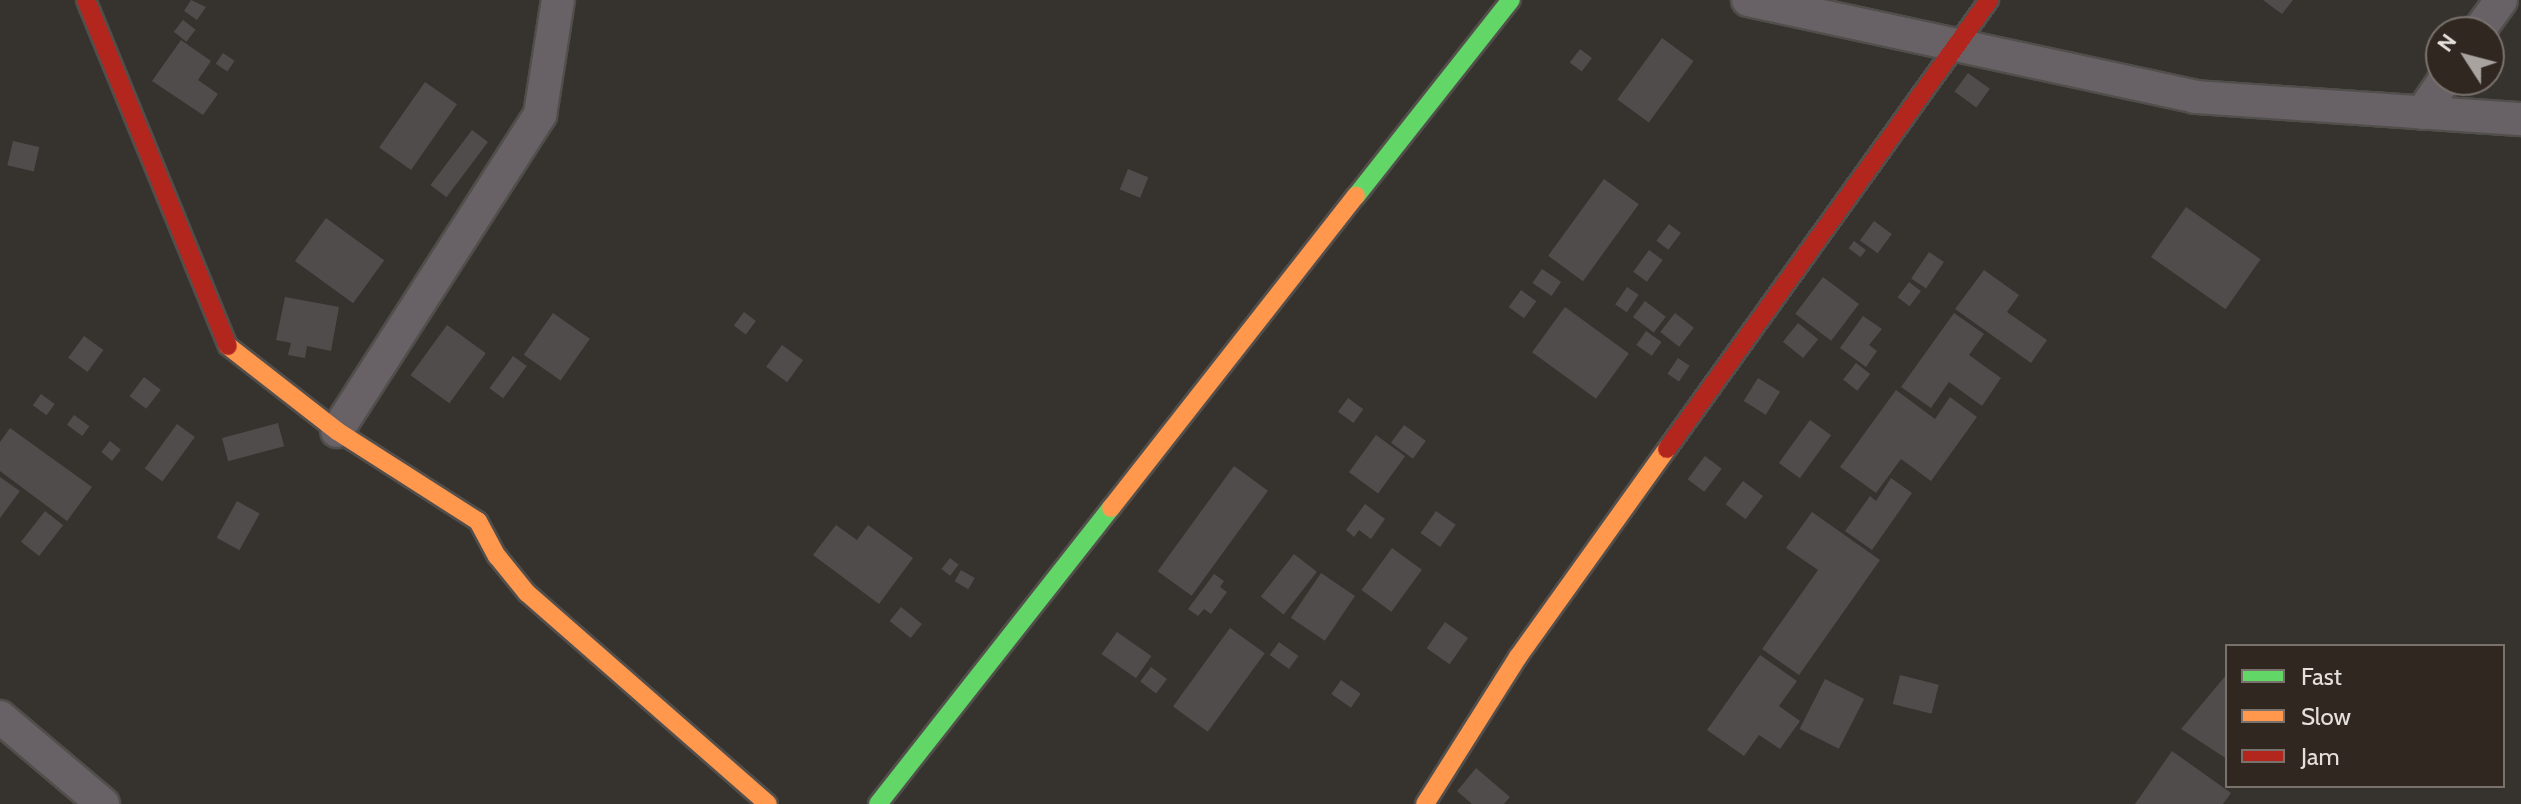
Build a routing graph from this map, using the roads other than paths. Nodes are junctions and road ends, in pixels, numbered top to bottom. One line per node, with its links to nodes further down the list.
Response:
1 (86, 0): 10 (street)
2 (558, 0): 10 (street)
3 (1511, 0): 12 (street)
4 (1748, 0): 6 (street)
5 (1989, 0): 6 (street)
6 (1956, 48): 8 (street); 17 (street)
7 (2433, 96): 8 (street)
8 (2422, 113): 9 (street)
9 (2521, 119)
10 (337, 431): 14 (street)
11 (0, 717): 13 (street)
12 (911, 761): 15 (street); 16 (street)
13 (103, 804)
14 (768, 804)
15 (878, 804)
16 (904, 804)
17 (1425, 804)

